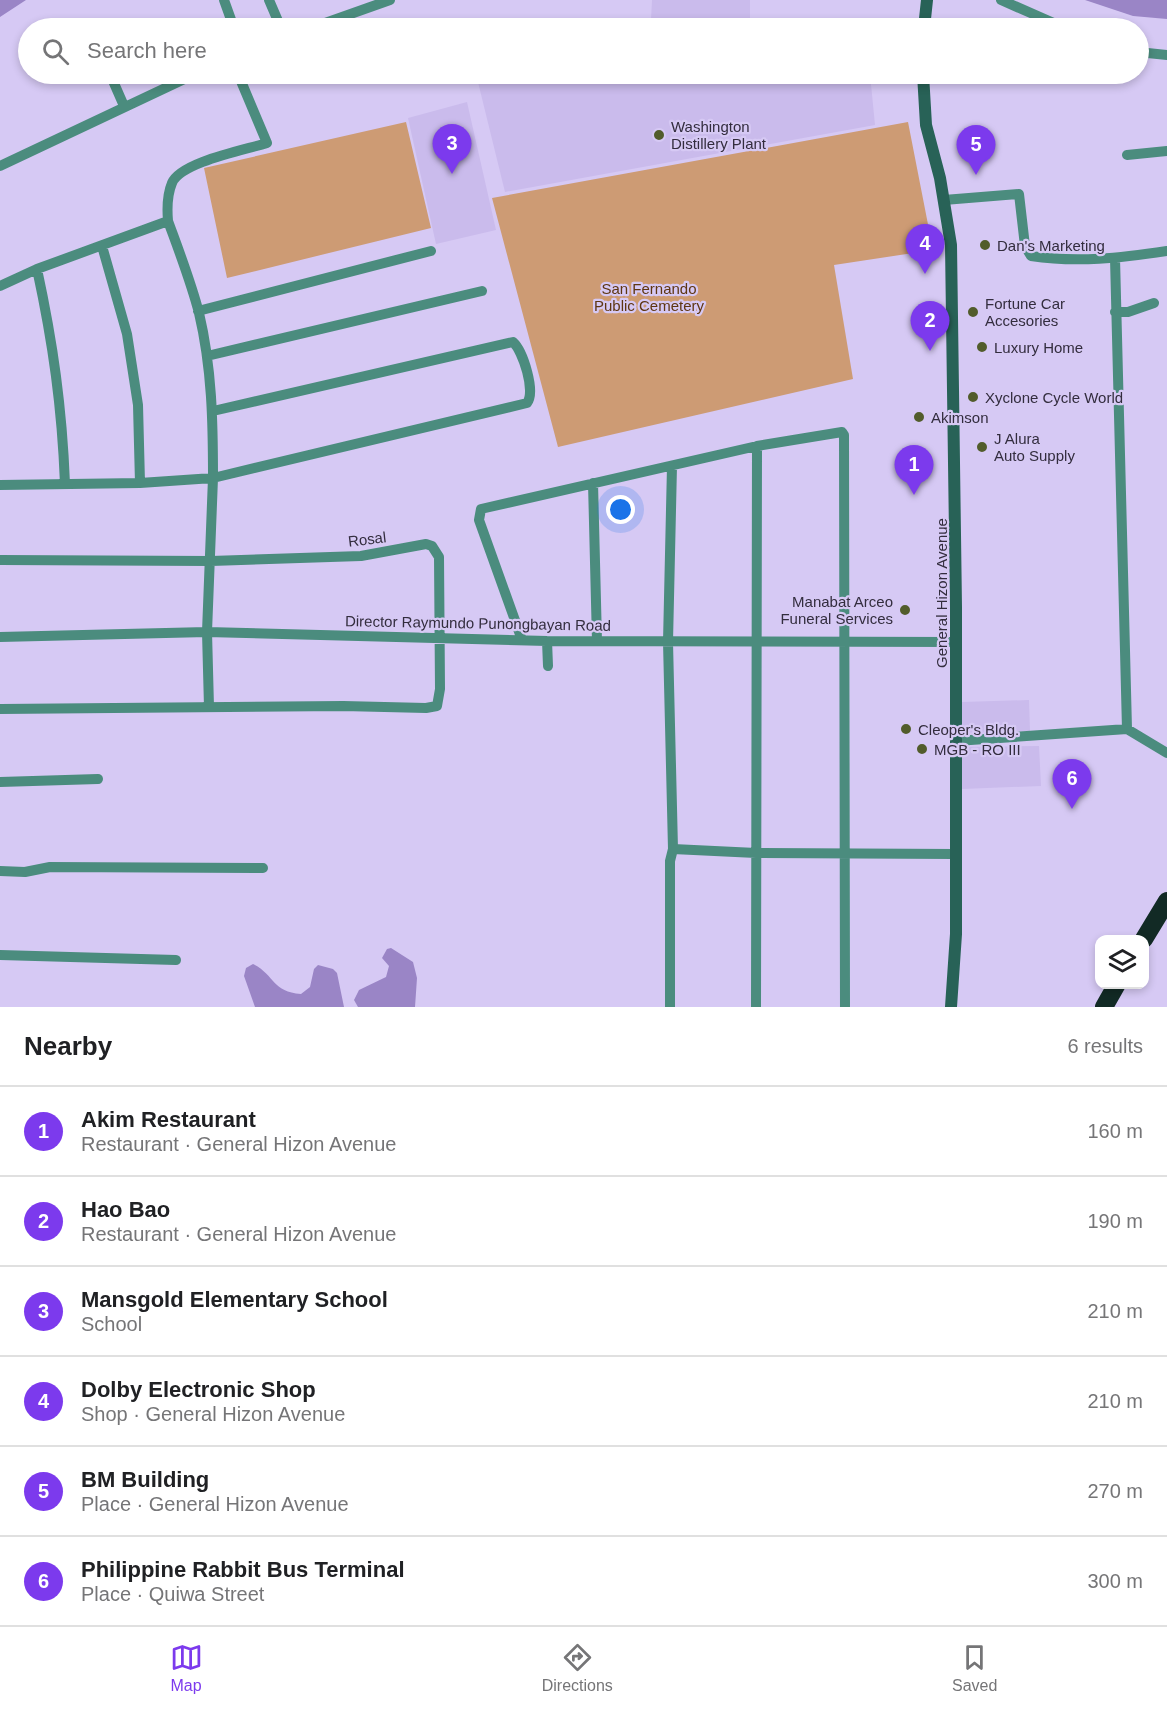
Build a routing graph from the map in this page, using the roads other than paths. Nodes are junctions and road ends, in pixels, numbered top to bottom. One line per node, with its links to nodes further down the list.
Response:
1 (224, 0): 6 (street)
2 (269, 0): 7 (street)
3 (390, 0): 8 (street)
4 (927, 0): 9 (main road)
5 (1001, 0): 10 (street)
6 (230, 18)
7 (277, 18)
8 (339, 18)
9 (925, 18)
10 (1042, 18)
11 (1149, 53): 12 (street)
12 (1167, 55)
13 (114, 84): 17 (street)
14 (173, 84): 17 (street)
15 (242, 84): 22 (street)
16 (924, 84): 21 (main road, General Hizon Avenue)
17 (124, 106): 20 (street)
18 (1167, 150): 19 (street)
19 (1127, 155)
20 (0, 166)
21 (944, 200): 26 (street); 51 (main road, General Hizon Avenue)
22 (168, 221): 23 (street); 31 (street)
23 (102, 246): 27 (street); 38 (street)
24 (431, 251): 31 (street)
25 (1167, 251): 26 (street)
26 (1115, 258): 32 (street)
27 (37, 268): 28 (street); 40 (street)
28 (0, 286)
29 (482, 291): 33 (street)
30 (1154, 303): 32 (street)
31 (198, 311): 33 (street)
32 (1115, 312): 57 (street)
33 (207, 356): 34 (street)
34 (213, 411): 37 (street); 37 (street)
35 (757, 446): 36 (street); 52 (street); 53 (street)
36 (672, 466): 39 (street); 50 (street)
37 (213, 478): 38 (street); 43 (street)
38 (140, 483): 40 (street)
39 (593, 483): 47 (street); 49 (street)
40 (65, 484): 41 (street)
41 (0, 485)
42 (0, 560): 43 (street, Rosal)
43 (211, 561): 44 (street); 46 (street, Rosal)
44 (207, 632): 45 (street, Director Raymundo Punongbayan Road); 46 (street, Director Raymundo Punongbayan Road); 55 (street)
45 (0, 637)
46 (440, 638): 47 (street, Director Raymundo Punongbayan Road); 55 (street)
47 (522, 640): 48 (street, Director Raymundo Punongbayan Road)
48 (547, 641): 49 (street, Director Raymundo Punongbayan Road); 54 (street)
49 (597, 641): 50 (street, Director Raymundo Punongbayan Road)
50 (668, 642): 52 (street, Director Raymundo Punongbayan Road); 62 (street)
51 (956, 642): 53 (street, Director Raymundo Punongbayan Road); 58 (main road, General Hizon Avenue)
52 (757, 643): 53 (street, Director Raymundo Punongbayan Road); 64 (street)
53 (845, 643): 63 (street)
54 (548, 666)
55 (209, 707): 56 (street)
56 (0, 709)
57 (1127, 729): 58 (street); 59 (street)
58 (956, 741): 65 (main road, General Hizon Avenue)
59 (1167, 753)
60 (98, 779): 61 (street)
61 (0, 782)
62 (673, 849): 64 (street); 74 (street)
63 (844, 852): 64 (street); 65 (street); 76 (street)
64 (756, 853): 75 (street)
65 (954, 854): 77 (main road, General Hizon Avenue)
66 (263, 868): 67 (street)
67 (0, 871)
68 (1167, 901): 69 (highway)
69 (1146, 935)
70 (0, 955): 71 (street)
71 (176, 960)
72 (1115, 989): 73 (highway)
73 (1108, 1006)
74 (670, 1007)
75 (756, 1007)
76 (846, 1007)
77 (951, 1007)

